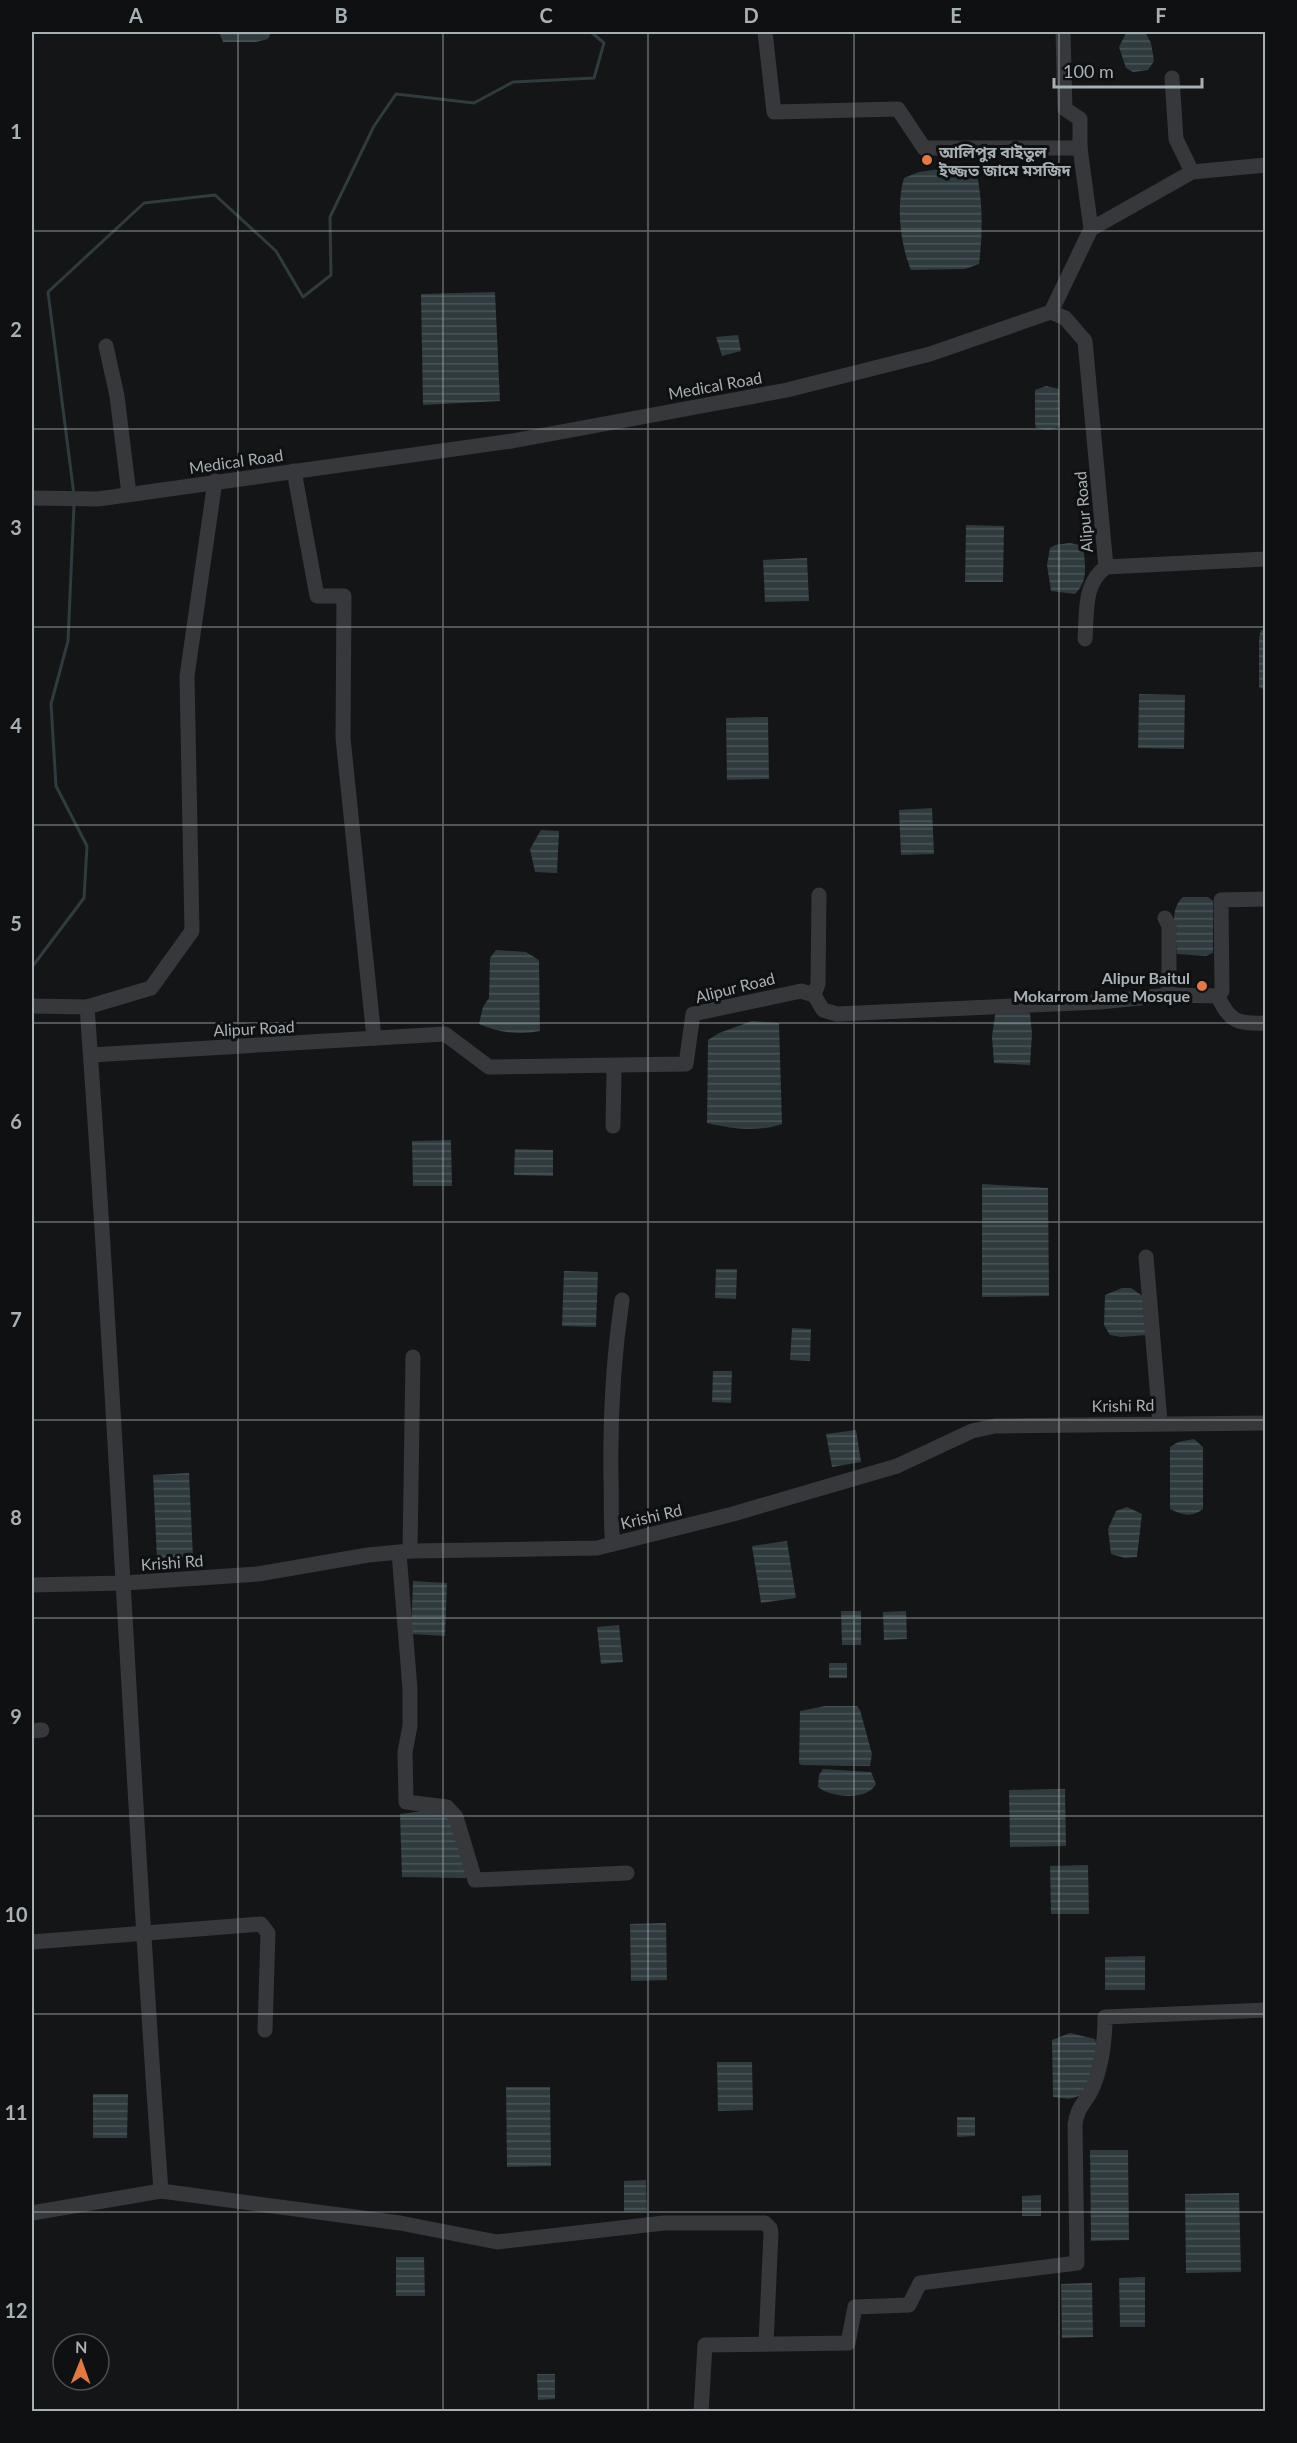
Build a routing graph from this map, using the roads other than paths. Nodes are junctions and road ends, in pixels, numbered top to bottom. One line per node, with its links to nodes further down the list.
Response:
1 (765, 32): 4 (street)
2 (1064, 32): 4 (street)
3 (1172, 78): 6 (street)
4 (1080, 148): 7 (street)
5 (1266, 165): 6 (street)
6 (1192, 172): 7 (street)
7 (1091, 229): 8 (street)
8 (1051, 312): 10 (street, Medical Road); 15 (street, Alipur Road)
9 (106, 346): 12 (street)
10 (294, 471): 11 (street, Medical Road); 26 (street)
11 (215, 481): 12 (street, Medical Road); 24 (street)
12 (129, 494): 13 (street, Medical Road)
13 (32, 498)
14 (1266, 560): 15 (street, Alipur Road)
15 (1106, 567): 16 (street)
16 (1085, 639)
17 (819, 895): 20 (street)
18 (1266, 899): 22 (street)
19 (1166, 918): 21 (street)
20 (814, 995): 21 (street); 28 (street, Alipur Road)
21 (1169, 995): 22 (street)
22 (1218, 996): 25 (street)
23 (32, 1006): 24 (street)
24 (87, 1007): 27 (street)
25 (1266, 1023)
26 (374, 1038): 27 (street, Alipur Road); 28 (street, Alipur Road)
27 (91, 1055): 37 (street)
28 (611, 1065): 29 (street)
29 (613, 1126)
30 (1146, 1257): 33 (street)
31 (622, 1300): 35 (street)
32 (413, 1357): 36 (street)
33 (1160, 1422): 34 (street, Krishi Rd); 35 (street, Krishi Rd)
34 (1266, 1423)
35 (613, 1544): 36 (street, Krishi Rd)
36 (405, 1552): 37 (street, Krishi Rd); 39 (street)
37 (125, 1583): 38 (street, Krishi Rd); 40 (street)
38 (32, 1585)
39 (627, 1873)
40 (142, 1933): 41 (street); 43 (street); 44 (street)
41 (32, 1942)
42 (1266, 2010): 46 (street)
43 (265, 2030)
44 (161, 2191): 45 (street); 46 (street)
45 (32, 2213)
46 (766, 2344): 47 (street)
47 (701, 2412)

